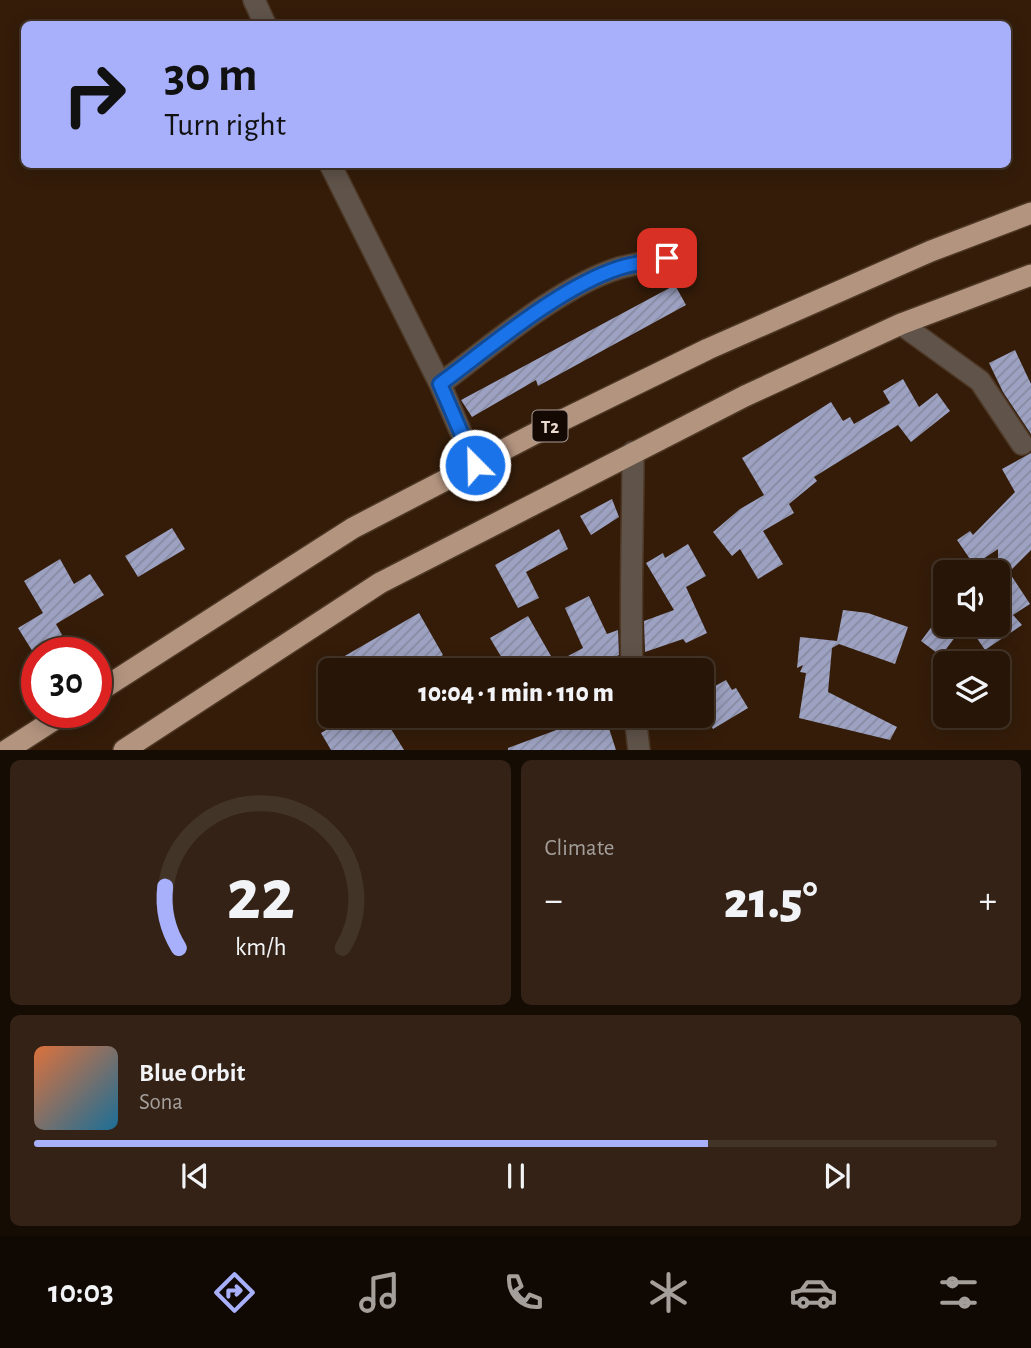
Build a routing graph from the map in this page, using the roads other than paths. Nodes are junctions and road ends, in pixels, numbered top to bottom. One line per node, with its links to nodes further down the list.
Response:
1 (254, 0): 2 (street)
2 (264, 21)
3 (332, 168): 8 (street)
4 (1031, 213): 11 (highway, T2)
5 (667, 258): 8 (street)
6 (1031, 275): 7 (highway)
7 (901, 324): 9 (street); 10 (highway)
8 (440, 384): 11 (street)
9 (1022, 444)
10 (633, 452): 12 (street); 17 (highway)
11 (475, 465): 13 (highway, T2)
12 (632, 658)
13 (112, 683)
14 (41, 728): 16 (highway)
15 (636, 728): 18 (street)
16 (7, 750)
17 (124, 750)
18 (639, 750)

